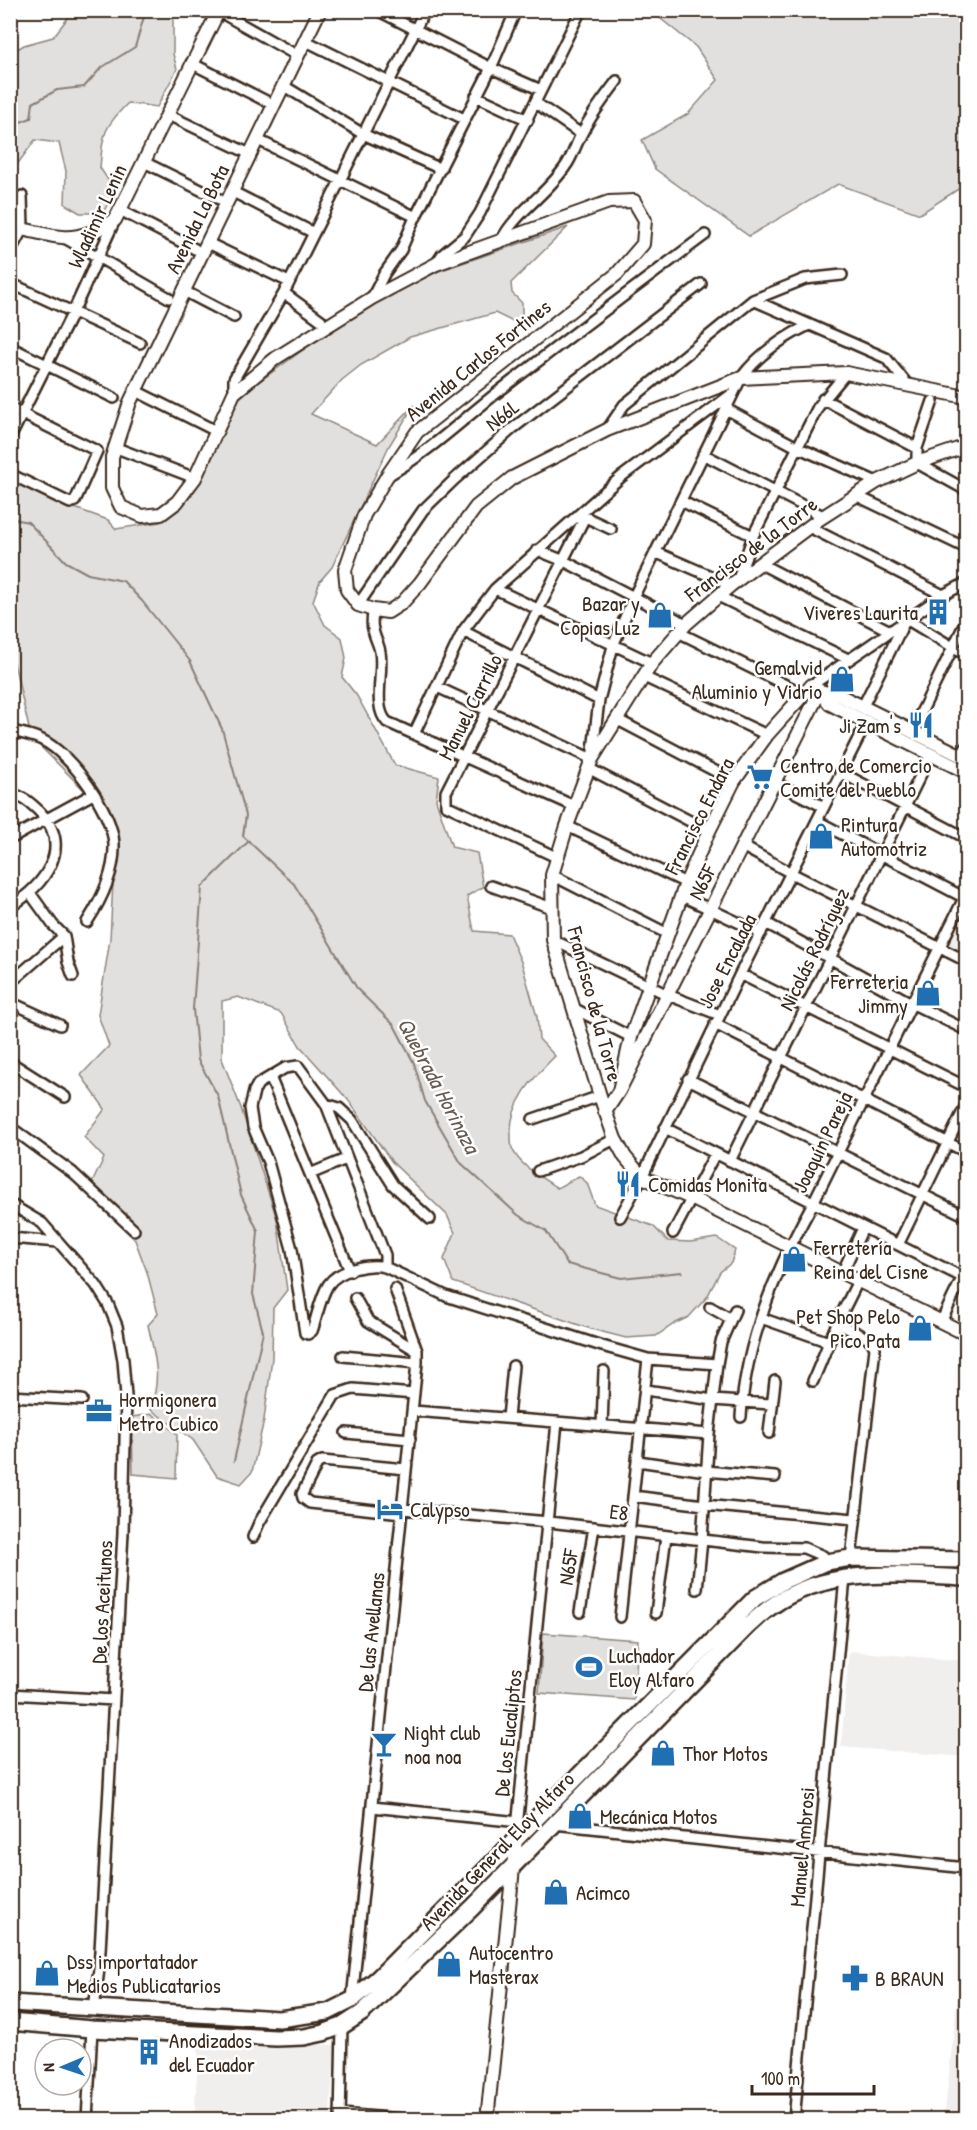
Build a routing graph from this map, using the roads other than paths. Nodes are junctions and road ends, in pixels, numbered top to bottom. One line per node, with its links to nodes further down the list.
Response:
1 (320, 10): 9 (street, Avenida La Bota)
2 (377, 10): 8 (street)
3 (425, 10): 8 (street)
4 (503, 10): 7 (street)
5 (581, 10): 16 (street)
6 (219, 11): 10 (street); 11 (street, Wladimir Lenin)
7 (515, 13): 12 (street)
8 (416, 30): 12 (street); 14 (street)
9 (306, 41): 10 (street, Avenida La Bota); 14 (street)
10 (298, 56): 15 (street, Avenida La Bota)
11 (191, 63): 19 (street); 20 (street, Wladimir Lenin)
12 (491, 68): 16 (street); 17 (street)
13 (617, 81): 24 (street)
14 (389, 82): 21 (street); 23 (street)
15 (284, 86): 19 (street, Avenida La Bota); 23 (street)
16 (541, 90): 18 (street)
17 (476, 96): 21 (street); 22 (street)
18 (536, 103): 22 (street); 24 (street)
19 (274, 105): 25 (street, Avenida La Bota)
20 (166, 114): 26 (street); 27 (street, Wladimir Lenin)
21 (464, 119): 28 (street)
22 (528, 120): 44 (street)
23 (363, 134): 28 (street); 29 (street)
24 (581, 134): 39 (street)
25 (258, 140): 26 (street, Avenida La Bota); 29 (street)
26 (250, 154): 30 (street, Avenida La Bota)
27 (144, 162): 32 (street); 33 (street, Wladimir Lenin)
28 (441, 169): 34 (street)
29 (340, 180): 34 (street); 36 (street)
30 (233, 192): 36 (street); 40 (street, Avenida La Bota)
31 (22, 196): 35 (street)
32 (219, 199)
33 (117, 215): 38 (street); 41 (street); 43 (street, Wladimir Lenin)
34 (416, 217): 52 (street)
35 (17, 228): 38 (street); 42 (street)
36 (314, 233): 46 (street)
37 (705, 236): 84 (street)
38 (63, 237): 43 (street)
39 (501, 241): 44 (street, Avenida Carlos Fortines); 84 (street, Avenida Carlos Fortines)
40 (208, 243): 46 (street); 49 (street, Avenida La Bota)
41 (195, 249)
42 (10, 252)
43 (99, 257): 51 (street); 54 (street, Wladimir Lenin)
44 (436, 264): 52 (street, Avenida Carlos Fortines)
45 (842, 275): 53 (street)
46 (289, 282): 50 (street)
47 (10, 283): 54 (street)
48 (701, 284): 107 (street, N66L)
49 (184, 291): 55 (street); 64 (street, Avenida La Bota)
50 (284, 293): 56 (street); 65 (street)
51 (169, 298)
52 (372, 298): 65 (street, Avenida Carlos Fortines)
53 (753, 300): 57 (street); 74 (street)
54 (73, 312): 58 (street); 60 (street, Wladimir Lenin)
55 (234, 317)
56 (321, 320)
57 (809, 325): 62 (street); 63 (street)
58 (140, 343)
59 (10, 347): 60 (street)
60 (48, 364): 68 (street); 73 (street, Wladimir Lenin)
61 (846, 373): 62 (street); 63 (street); 69 (street)
62 (741, 378): 66 (street); 74 (street)
63 (907, 384): 67 (street)
64 (136, 391): 75 (street); 77 (street, Avenida La Bota)
65 (234, 393): 75 (street, Avenida Carlos Fortines)
66 (733, 393): 72 (street); 91 (street, Manuel Carrillo)
67 (966, 397)
68 (114, 398)
69 (823, 399): 78 (street); 79 (street)
70 (933, 402): 79 (street)
71 (10, 408): 73 (street)
72 (726, 409): 78 (street); 81 (street)
73 (23, 414): 76 (street, Wladimir Lenin); 83 (street)
74 (607, 430): 108 (street)
75 (216, 431): 85 (street, Avenida Carlos Fortines)
76 (10, 438)
77 (114, 447): 85 (street); 85 (street, Avenida Carlos Fortines)
78 (798, 447): 86 (street); 87 (street)
79 (918, 448): 82 (street)
80 (966, 448): 82 (street, Francisco de la Torre)
81 (703, 454): 87 (street); 90 (street)
82 (916, 463): 86 (street, Francisco de la Torre); 88 (street)
83 (10, 474)
84 (387, 476): 107 (street, Avenida Carlos Fortines)
85 (195, 478)
86 (877, 482): 89 (street, Francisco de la Torre)
87 (775, 490): 92 (street); 95 (street)
88 (966, 490)
89 (857, 496): 92 (street, Francisco de la Torre); 96 (street)
90 (681, 501): 95 (street); 98 (street)
91 (581, 515): 94 (street); 97 (street); 99 (street, Manuel Carrillo)
92 (823, 516): 93 (street, Francisco de la Torre)
93 (809, 527): 100 (street, Francisco de la Torre); 104 (street)
94 (611, 529)
95 (753, 536): 101 (street)
96 (966, 548)
97 (537, 550): 99 (street); 103 (street)
98 (655, 552): 101 (street); 105 (street)
99 (564, 561): 105 (street); 109 (street, Manuel Carrillo)
100 (761, 564): 101 (street, Francisco de la Torre); 114 (street)
101 (734, 583): 106 (street, Francisco de la Torre)
102 (966, 583): 104 (street, Francisco Endara)
103 (495, 589): 109 (street); 113 (street)
104 (943, 595): 110 (street, Francisco Endara)
105 (634, 596): 112 (street); 115 (street)
106 (718, 596): 112 (street, Francisco de la Torre); 119 (street)
107 (358, 605): 108 (street)
108 (373, 610): 131 (street)
109 (539, 610): 115 (street); 118 (street, Manuel Carrillo)
110 (906, 619): 114 (street, Francisco Endara); 116 (street); 125 (street)
111 (966, 621): 116 (street)
112 (683, 628): 120 (street, Francisco de la Torre); 123 (street)
113 (463, 631): 118 (street); 122 (street)
114 (890, 631): 119 (street, Francisco Endara)
115 (613, 646): 120 (street); 124 (street)
116 (953, 648): 117 (street); 130 (street)
117 (966, 655)
118 (515, 657): 124 (street); 126 (street, Manuel Carrillo)
119 (848, 659): 123 (street, Francisco Endara)
120 (652, 663): 121 (street, Francisco de la Torre)
121 (644, 677): 127 (street, Francisco de la Torre); 132 (street)
122 (436, 687): 126 (street); 131 (street)
123 (812, 690): 125 (street); 128 (street); 132 (street, Francisco Endara); 140 (street, N65F)
124 (599, 700): 136 (street)
125 (863, 706): 130 (street)
126 (488, 709): 135 (street, Manuel Carrillo); 136 (street)
127 (616, 719): 136 (street, Francisco de la Torre); 139 (street)
128 (867, 722): 134 (street); 137 (street, Jose Encalada)
129 (10, 731): 142 (street)
130 (912, 731): 133 (street)
131 (414, 734): 135 (street)
132 (767, 735): 139 (street, Francisco Endara)
133 (965, 753)
134 (931, 754): 138 (street); 144 (street, Nicolás Rodríguez)
135 (465, 757): 143 (street); 154 (street, Manuel Carrillo)
136 (590, 763): 143 (street, Francisco de la Torre); 149 (street)
137 (840, 772): 144 (street); 145 (street, Jose Encalada)
138 (966, 772)
139 (734, 781): 149 (street, Francisco Endara)
140 (774, 782): 145 (street); 152 (street, N65F)
141 (10, 793): 146 (street)
142 (93, 794): 146 (street); 166 (street)
143 (574, 806): 148 (street, Francisco de la Torre)
144 (904, 806): 150 (street); 153 (street, Nicolás Rodríguez)
145 (824, 807): 147 (street, Jose Encalada)
146 (46, 818): 151 (street); 159 (street)
147 (817, 821): 153 (street); 155 (street, Jose Encalada)
148 (567, 826): 154 (street, Francisco de la Torre); 157 (street)
149 (709, 831): 157 (street, Francisco Endara)
150 (966, 838)
151 (10, 839)
152 (742, 846): 155 (street); 165 (street, N65F)
153 (881, 855): 161 (street); 162 (street, Nicolás Rodríguez)
154 (556, 857): 156 (street, Francisco de la Torre)
155 (791, 873): 162 (street); 167 (street, Jose Encalada)
156 (552, 875): 164 (street, Francisco de la Torre); 169 (street)
157 (686, 883): 160 (street, Francisco Endara)
158 (491, 886): 164 (street)
159 (30, 893): 163 (street); 170 (street)
160 (682, 896): 165 (street); 169 (street, Francisco Endara)
161 (966, 896): 172 (street, Joaquín Pareja)
162 (856, 905): 172 (street); 173 (street, Nicolás Rodríguez)
163 (10, 908)
164 (552, 908): 171 (street, Francisco de la Torre)
165 (710, 909): 168 (street); 179 (street, N65F)
166 (87, 922)
167 (766, 923): 168 (street, Jose Encalada); 173 (street)
168 (761, 933): 175 (street, Jose Encalada)
169 (668, 934): 178 (street, Francisco Endara)
170 (64, 936): 176 (street); 177 (street)
171 (553, 940): 178 (street); 183 (street, Francisco de la Torre)
172 (940, 948): 174 (street); 181 (street, Joaquín Pareja)
173 (831, 957): 181 (street); 182 (street, Nicolás Rodríguez)
174 (966, 961)
175 (740, 974): 182 (street); 184 (street, Jose Encalada)
176 (73, 976)
177 (10, 983)
178 (650, 987): 179 (street); 188 (street, Francisco Endara)
179 (668, 995): 184 (street); 195 (street, N65F)
180 (10, 1002): 186 (street)
181 (912, 1003): 187 (street); 189 (street, Joaquín Pareja)
182 (806, 1006): 189 (street); 190 (street, Nicolás Rodríguez)
183 (574, 1009): 188 (street); 196 (street, Francisco de la Torre)
184 (720, 1015): 185 (street, Jose Encalada)
185 (715, 1024): 190 (street); 193 (street, Jose Encalada)
186 (60, 1025)
187 (966, 1030)
188 (631, 1037): 195 (street, Francisco Endara)
189 (889, 1047): 194 (street); 198 (street, Joaquín Pareja)
190 (781, 1058): 198 (street); 202 (street, Nicolás Rodríguez)
191 (10, 1062): 197 (street)
192 (270, 1077): 199 (street); 214 (street); 231 (street)
193 (688, 1080): 202 (street); 205 (street, Jose Encalada)
194 (966, 1087)
195 (619, 1091): 201 (street)
196 (600, 1096): 201 (street, Francisco de la Torre); 203 (street)
197 (65, 1097)
198 (863, 1099): 207 (street); 209 (street, Joaquín Pareja)
199 (326, 1104): 211 (street); 222 (street)
200 (966, 1105): 207 (street)
201 (605, 1112): 206 (street, Francisco de la Torre)
202 (754, 1112): 209 (street); 212 (street, Nicolás Rodríguez)
203 (533, 1119)
204 (10, 1127): 224 (street)
205 (664, 1128): 210 (street); 215 (street, Jose Encalada)
206 (615, 1139): 213 (street); 215 (street, Francisco de la Torre)
207 (948, 1142): 208 (street); 216 (street)
208 (966, 1152)
209 (837, 1153): 216 (street); 218 (street, Joaquín Pareja)
210 (715, 1154): 212 (street); 217 (street)
211 (346, 1160): 214 (street); 230 (street)
212 (730, 1161): 218 (street)
213 (538, 1171)
214 (310, 1174): 231 (street)
215 (642, 1177): 217 (street, Francisco de la Torre); 221 (street, Jose Encalada)
216 (922, 1196): 220 (street); 228 (street)
217 (693, 1199): 225 (street); 229 (street, Francisco de la Torre)
218 (813, 1203): 223 (street); 229 (street, Joaquín Pareja)
219 (13, 1209): 227 (street, De los Aceitunos)
220 (966, 1216)
221 (620, 1217)
222 (430, 1219)
223 (863, 1228): 228 (street); 232 (street)
224 (135, 1230)
225 (674, 1233)
226 (10, 1238): 227 (street)
227 (58, 1242): 293 (street, De los Aceitunos)
228 (898, 1245): 233 (street)
229 (789, 1246): 232 (street, Francisco de la Torre); 238 (street, Joaquín Pareja)
230 (385, 1267): 231 (street); 245 (street)
231 (350, 1271)
232 (842, 1273): 234 (street, Francisco de la Torre)
233 (965, 1276): 239 (street)
234 (858, 1281): 239 (street, Francisco de la Torre); 240 (street)
235 (395, 1289): 243 (street, De las Avellanas)
236 (355, 1298): 243 (street)
237 (711, 1307): 247 (street)
238 (761, 1318): 242 (street); 257 (street, Joaquín Pareja)
239 (941, 1322): 241 (street, Francisco de la Torre)
240 (837, 1323): 242 (street); 276 (street)
241 (966, 1334)
242 (829, 1342): 251 (street)
243 (417, 1351): 246 (street, De las Avellanas)
244 (343, 1356): 246 (street)
245 (648, 1359): 247 (street); 252 (street)
246 (417, 1363): 253 (street, De las Avellanas)
247 (717, 1364): 256 (street)
248 (513, 1366): 261 (street)
249 (604, 1371): 263 (street)
250 (775, 1381): 258 (street)
251 (813, 1381)
252 (646, 1390): 256 (street); 264 (street)
253 (414, 1394): 259 (street, De las Avellanas); 281 (street)
254 (10, 1396): 255 (street)
255 (82, 1400)
256 (714, 1400): 257 (street); 267 (street)
257 (742, 1402): 258 (street); 260 (street, Joaquín Pareja)
258 (771, 1404): 266 (street)
259 (413, 1411): 261 (street); 268 (street, De las Avellanas)
260 (741, 1417)
261 (508, 1418): 262 (street)
262 (557, 1422): 263 (street); 277 (street, De los Eucaliptos)
263 (602, 1426): 264 (street)
264 (641, 1429): 267 (street); 269 (street)
265 (346, 1433): 268 (street)
266 (769, 1433)
267 (709, 1434): 271 (street)
268 (410, 1439): 270 (street, De las Avellanas)
269 (638, 1461): 271 (street); 273 (street)
270 (406, 1469): 275 (street, De las Avellanas); 275 (street, E8)
271 (706, 1471): 272 (street); 274 (street)
272 (775, 1477)
273 (633, 1496): 274 (street); 279 (street)
274 (704, 1505): 276 (street); 282 (street)
275 (402, 1511): 277 (street, E8); 294 (street, De las Avellanas)
276 (854, 1519): 283 (street)
277 (549, 1522): 278 (street, E8); 295 (street, De los Eucaliptos)
278 (594, 1527): 279 (street, E8); 289 (street, N65F)
279 (630, 1532): 280 (street, E8); 291 (street)
280 (666, 1536): 282 (street, E8); 290 (street)
281 (253, 1537)
282 (702, 1540): 285 (street, E8); 288 (street)
283 (851, 1558): 284 (main road, Avenida General Eloy Alfaro); 285 (main road, Avenida General Eloy Alfaro)
284 (966, 1560)
285 (826, 1562): 297 (main road, Avenida General Eloy Alfaro)
286 (845, 1578): 287 (main road, Avenida General Eloy Alfaro); 296 (main road, Avenida General Eloy Alfaro); 298 (street, Manuel Ambrosi)
287 (966, 1578)
288 (697, 1589)
289 (580, 1612)
290 (656, 1613)
291 (620, 1617)
292 (10, 1694): 293 (street)
293 (114, 1700): 303 (street, De los Aceitunos)
294 (372, 1807): 295 (street); 301 (street, De las Avellanas)
295 (519, 1822): 297 (street, De los Eucaliptos)
296 (552, 1824): 298 (street); 299 (main road, Avenida General Eloy Alfaro)
297 (516, 1839): 299 (street, De los Eucaliptos); 301 (main road, Avenida General Eloy Alfaro)
298 (820, 1851): 300 (street); 311 (street, Manuel Ambrosi)
299 (512, 1867): 305 (main road, Avenida General Eloy Alfaro); 310 (street, De los Eucaliptos)
300 (966, 1868)
301 (352, 2000): 303 (main road, Avenida General Eloy Alfaro)
302 (10, 2003): 303 (main road, Avenida General Eloy Alfaro)
303 (94, 2009)
304 (10, 2022): 306 (main road, Avenida General Eloy Alfaro)
305 (342, 2026): 306 (main road, Avenida General Eloy Alfaro); 307 (street)
306 (92, 2029): 308 (street)
307 (341, 2117): 309 (street)
308 (87, 2120)
309 (413, 2120)
310 (487, 2120)
311 (794, 2120)

